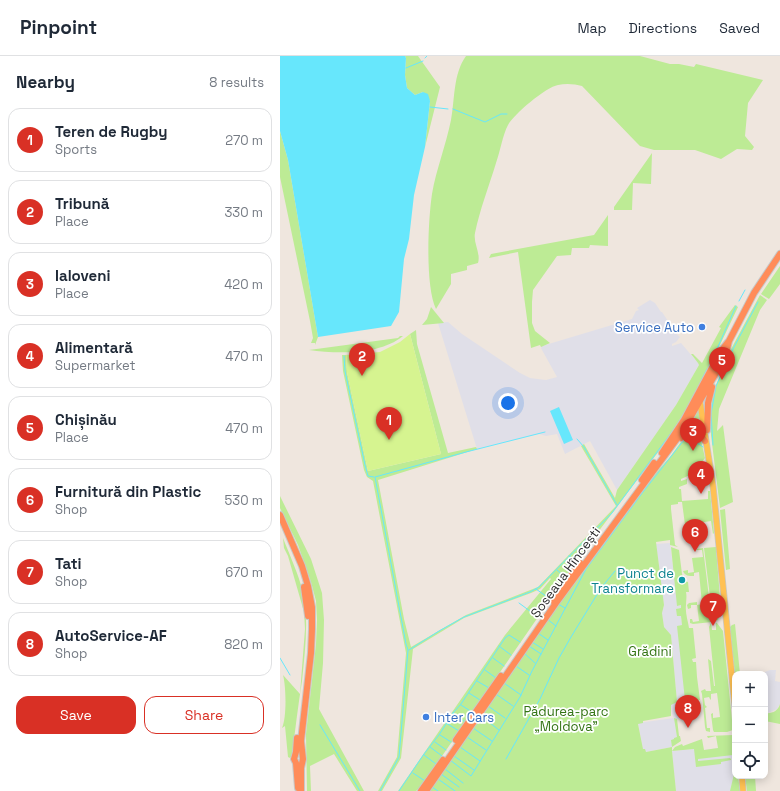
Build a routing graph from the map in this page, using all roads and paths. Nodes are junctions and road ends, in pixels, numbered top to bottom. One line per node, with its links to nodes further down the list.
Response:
1 (780, 254): 2 (highway)
2 (716, 366): 3 (highway); 4 (highway, Șoseaua Hîncești); 5 (highway)
3 (699, 402): 4 (highway); 5 (main road); 6 (main road); 7 (highway); 9 (highway, Șoseaua Hîncești)
4 (692, 406): 7 (highway, Șoseaua Hîncești)
5 (707, 430): 8 (main road)
6 (705, 441): 8 (main road); 9 (highway)
7 (663, 452): 15 (highway, Șoseaua Hîncești)
8 (709, 459): 12 (main road)
9 (632, 500): 20 (highway, Șoseaua Hîncești)
10 (280, 515): 13 (highway)
11 (280, 524): 13 (highway)
12 (732, 678)
13 (298, 760): 16 (highway); 17 (highway)
14 (742, 779): 21 (main road)
15 (426, 783): 18 (highway); 19 (highway, Șoseaua Hîncești)
16 (297, 791)
17 (301, 791)
18 (417, 791)
19 (421, 791)
20 (426, 791)
21 (743, 791)

